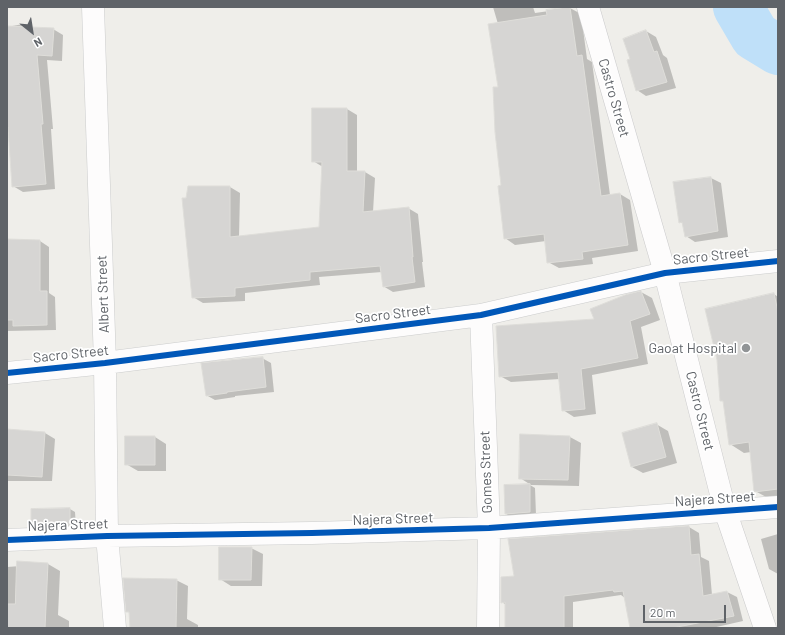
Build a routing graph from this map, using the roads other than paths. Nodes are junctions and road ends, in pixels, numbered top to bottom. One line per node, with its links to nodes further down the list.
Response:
1 (93, 7): 6 (street, Albert Street)
2 (588, 7): 4 (street, Castro Street)
3 (778, 261): 4 (street, Sacro Street)
4 (665, 273): 5 (street, Sacro Street); 9 (street, Castro Street)
5 (481, 315): 6 (street, Sacro Street); 10 (street, Gomes Street)
6 (105, 363): 7 (street, Sacro Street); 11 (street, Albert Street)
7 (7, 373)
8 (778, 507): 9 (street, Najera Street)
9 (725, 510): 10 (street, Najera Street); 15 (street, Castro Street)
10 (489, 528): 11 (street, Najera Street); 14 (street, Gomes Street)
11 (107, 536): 12 (street, Najera Street); 13 (street, Albert Street)
12 (7, 540)
13 (115, 628)
14 (488, 628)
15 (765, 628)

